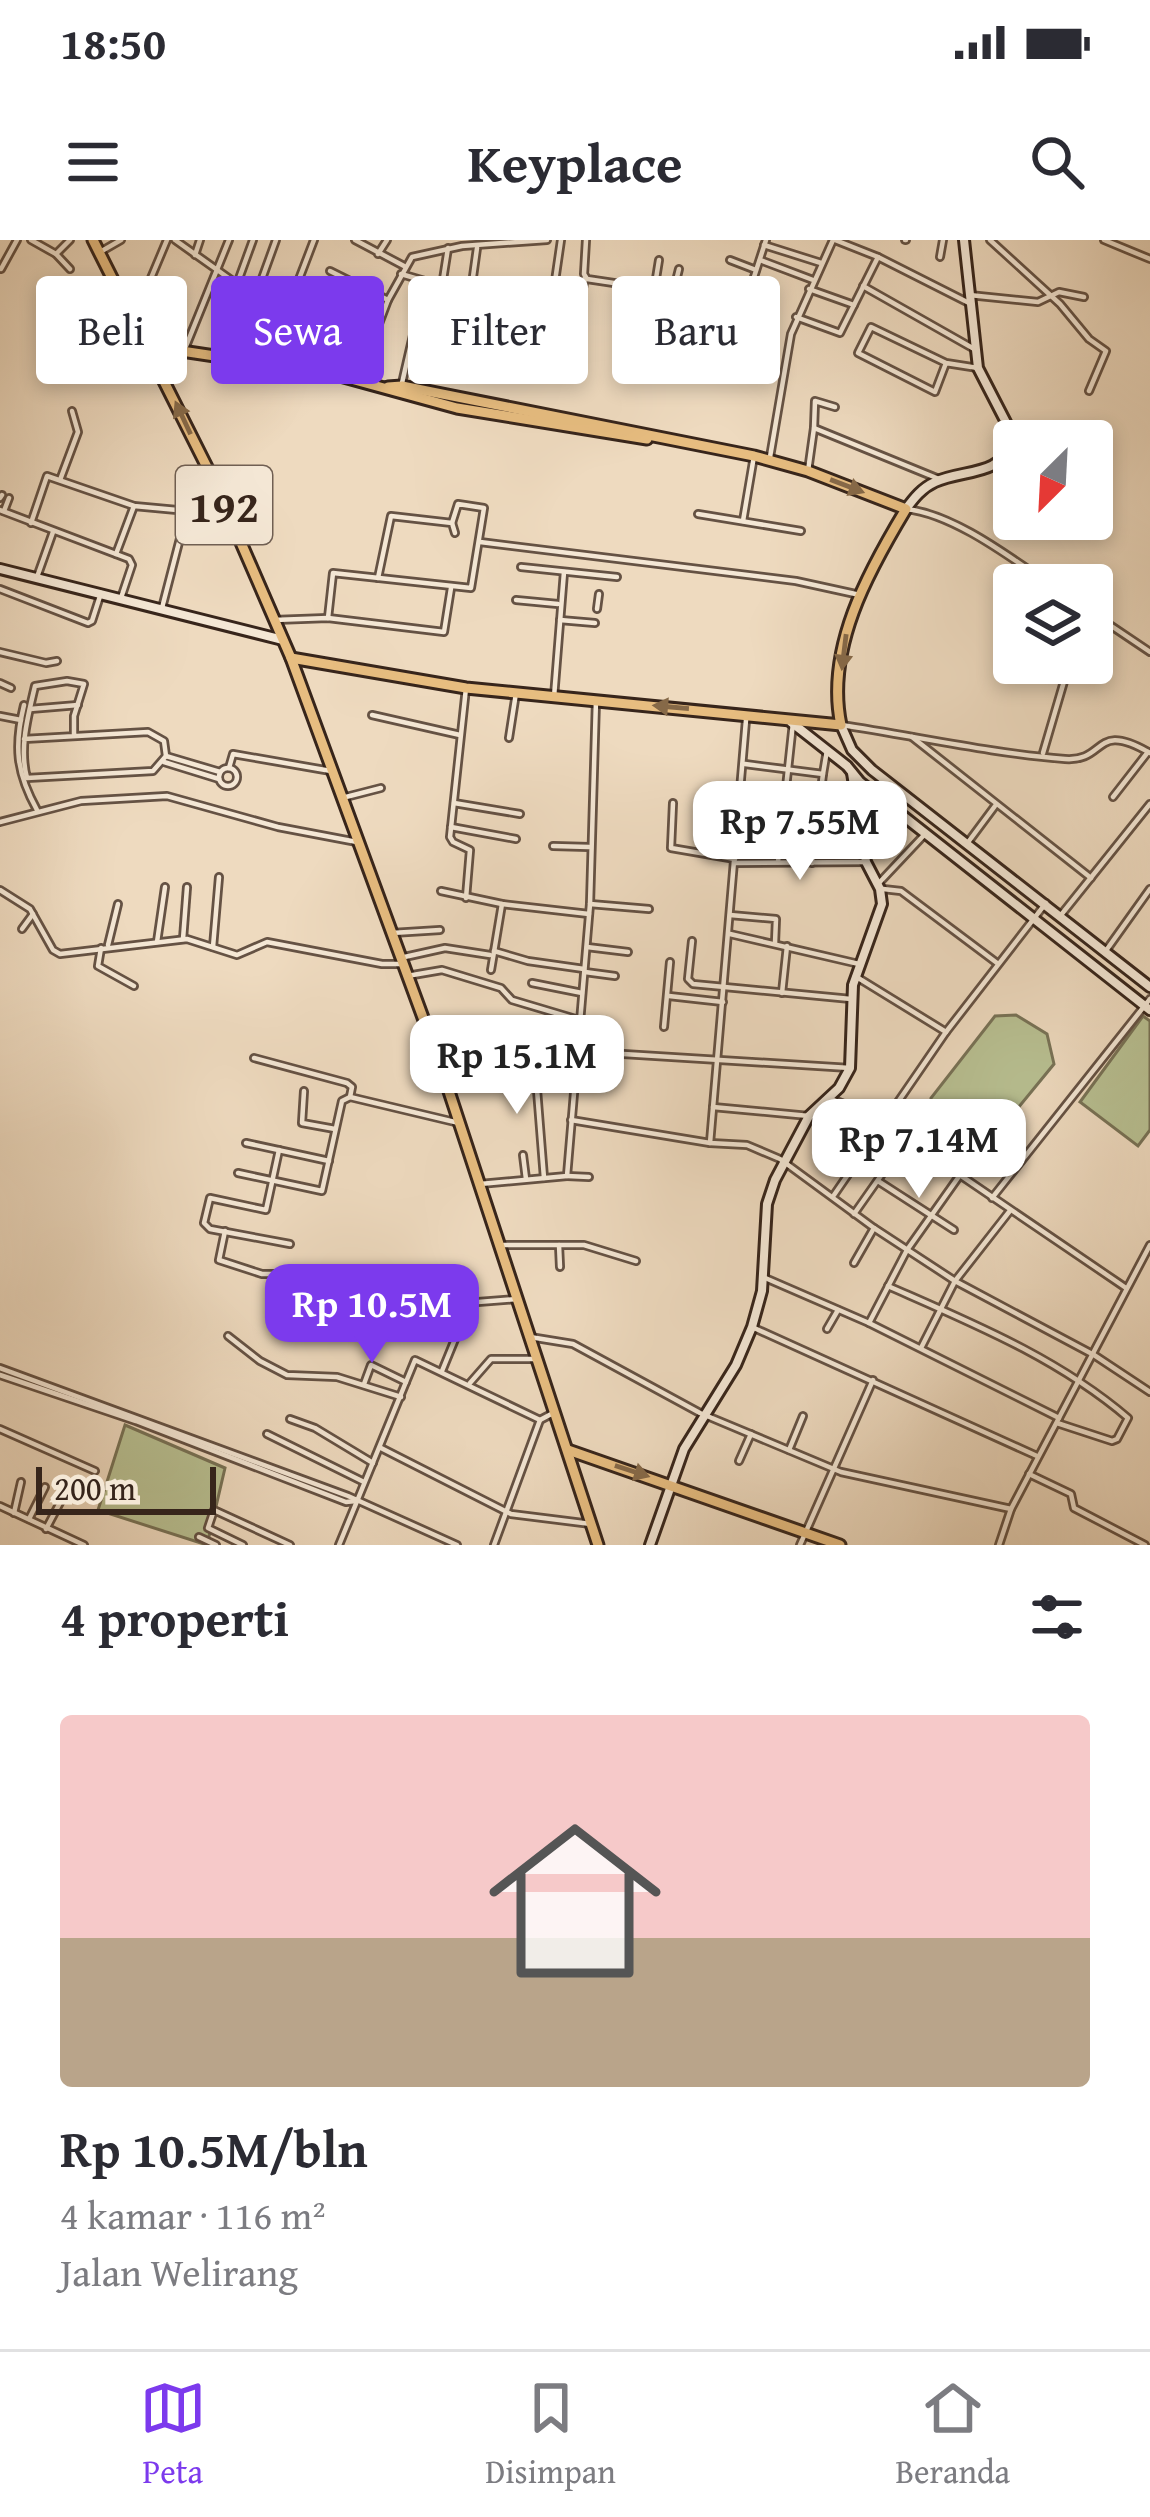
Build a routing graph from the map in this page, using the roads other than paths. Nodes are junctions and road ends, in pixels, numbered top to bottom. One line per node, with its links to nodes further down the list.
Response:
1 (17, 240): 39 (street)
2 (31, 240): 29 (street)
3 (70, 240): 29 (street)
4 (93, 240): 28 (main road, 192)
5 (121, 240): 28 (street)
6 (166, 240): 47 (street)
7 (176, 240): 31 (street)
8 (200, 240): 31 (street)
9 (229, 240): 44 (street)
10 (253, 240): 49 (street)
11 (276, 240): 50 (street)
12 (314, 240): 51 (street)
13 (387, 240): 30 (street)
14 (547, 240): 23 (street)
15 (561, 240): 56 (street)
16 (586, 240): 57 (street)
17 (834, 240): 32 (street); 38 (street)
18 (944, 240): 33 (street)
19 (964, 240): 67 (main road)
20 (990, 240): 66 (street)
21 (1104, 240): 34 (street)
22 (357, 241): 30 (street)
23 (515, 241): 26 (street)
24 (459, 243): 26 (street); 27 (street)
25 (765, 243): 37 (street); 38 (street)
26 (477, 246): 55 (street)
27 (448, 248): 42 (street); 54 (street)
28 (100, 252): 46 (main road, 192)
29 (56, 254): 40 (street)
30 (378, 254): 42 (street)
31 (195, 255): 44 (street)
32 (878, 257): 62 (street); 67 (street)
33 (940, 257)
34 (1150, 259)
35 (659, 260): 58 (street)
36 (730, 260): 43 (street)
37 (760, 260): 43 (street); 61 (street)
38 (821, 263): 61 (street)
39 (1, 269)
40 (70, 269)
41 (679, 269): 59 (street)
42 (402, 270): 53 (street); 68 (street)
43 (756, 270): 60 (street)
44 (218, 271): 48 (street); 72 (street)
45 (330, 272): 52 (street)
46 (112, 276)
47 (152, 276)
48 (225, 276)
49 (240, 276)
50 (263, 276)
51 (300, 276)
52 (339, 276)
53 (413, 276)
54 (444, 276)
55 (473, 276)
56 (556, 276)
57 (585, 276)
58 (656, 276)
59 (677, 276)
60 (754, 276)
61 (813, 280): 63 (street)
62 (863, 286): 69 (street); 73 (street)
63 (809, 289): 69 (street); 71 (street)
64 (384, 297): 68 (street)
65 (1084, 297): 66 (street)
66 (1051, 298): 67 (street); 81 (street)
67 (970, 299): 73 (main road)
68 (388, 300): 70 (street)
69 (854, 305): 71 (street)
70 (384, 309)
71 (796, 317): 87 (street)
72 (187, 344)
73 (976, 350): 76 (main road)
74 (408, 359): 79 (street)
75 (946, 363): 75 (street); 76 (street)
76 (978, 368): 89 (main road)
77 (168, 384): 91 (main road, 192, one-way to 77)
78 (376, 384): 80 (main road)
79 (402, 386): 80 (main road); 82 (main road)
80 (388, 387): 82 (main road)
81 (1089, 391)
82 (457, 404): 86 (main road)
83 (835, 407): 85 (street)
84 (72, 411): 90 (street)
85 (814, 428): 88 (street); 89 (street)
86 (754, 456): 87 (main road); 98 (street)
87 (770, 459): 88 (main road)
88 (808, 471): 94 (main road, one-way to 94)
89 (939, 479): 94 (main road)
90 (60, 480): 93 (street); 99 (street)
91 (217, 485): 96 (street); 124 (main road, 192)
92 (4, 497): 95 (street)
93 (134, 506): 96 (street); 105 (street)
94 (906, 509): 106 (street); 117 (main road)
95 (2, 511): 99 (street)
96 (188, 511): 122 (street)
97 (698, 514): 98 (street)
98 (743, 521): 102 (street)
99 (31, 523): 101 (street)
100 (452, 523): 103 (street); 104 (street); 111 (street)
101 (53, 531): 105 (street); 110 (street)
102 (801, 531)
103 (454, 533)
104 (480, 542): 113 (street); 117 (street)
105 (116, 554): 118 (street)
106 (1018, 564)
107 (521, 567): 109 (street)
108 (1, 571): 110 (main road)
109 (565, 572): 112 (street); 120 (street)
110 (38, 578): 115 (main road)
111 (378, 578): 113 (street); 123 (street)
112 (617, 578)
113 (451, 588): 123 (street)
114 (0, 589): 115 (street)
115 (101, 592): 118 (main road)
116 (599, 594): 121 (street)
117 (860, 595): 148 (main road, one-way to 148)
118 (121, 598): 122 (main road)
119 (516, 600): 120 (street)
120 (561, 604): 125 (street)
121 (597, 609)
122 (162, 610): 128 (main road)
123 (328, 618): 124 (street)
124 (274, 620): 128 (main road, 192)
125 (560, 620): 126 (street); 138 (street)
126 (595, 623)
127 (1113, 627): 130 (street)
128 (283, 640): 131 (main road, 192)
129 (0, 652): 132 (street)
130 (1150, 652)
131 (291, 658): 136 (main road); 162 (main road, 192)
132 (57, 661)
133 (0, 683): 135 (street)
134 (1063, 684): 157 (street)
135 (10, 688)
136 (466, 688): 137 (main road); 150 (street)
137 (516, 693): 138 (main road); 153 (street)
138 (554, 697): 139 (main road)
139 (596, 700): 142 (main road, one-way to 139); 185 (street)
140 (78, 706): 141 (street); 141 (street); 149 (street)
141 (27, 707): 145 (street); 154 (street)
142 (747, 714): 146 (main road); 159 (street)
143 (0, 716): 145 (street)
144 (372, 716): 150 (street)
145 (20, 720): 174 (street)
146 (790, 721): 147 (main road); 151 (main road); 161 (street)
147 (816, 722): 148 (main road); 151 (main road)
148 (841, 725): 152 (street); 175 (main road)
149 (74, 734): 154 (street); 158 (street)
150 (462, 735): 170 (street)
151 (809, 735): 155 (main road)
152 (909, 735): 157 (street); 173 (street)
153 (509, 738)
154 (24, 739): 158 (street)
155 (827, 750): 163 (main road); 164 (street)
156 (1149, 752): 157 (street); 167 (street)
157 (1042, 755)
158 (165, 759): 165 (street)
159 (742, 764): 161 (street); 186 (street)
160 (231, 769): 162 (street); 165 (street); 165 (street)
161 (787, 770): 164 (street); 187 (street)
162 (332, 771): 168 (main road, 192)
163 (852, 773): 178 (main road); 188 (main road)
164 (823, 774): 189 (street)
165 (220, 776)
166 (381, 788): 168 (street)
167 (1113, 797)
168 (342, 798): 182 (main road, 192)
169 (721, 801): 186 (street)
170 (454, 803): 176 (street); 179 (street)
171 (673, 803): 186 (street)
172 (1150, 803): 191 (street)
173 (996, 804): 183 (street); 191 (street)
174 (37, 810): 177 (street); 182 (street)
175 (921, 810): 178 (main road); 183 (main road)
176 (520, 814)
177 (0, 822)
178 (911, 822): 180 (main road)
179 (452, 827): 181 (street); 198 (street)
180 (926, 833): 194 (street); 208 (main road)
181 (516, 839)
182 (357, 842): 211 (main road, 192)
183 (966, 844): 199 (main road)
184 (553, 846): 185 (street)
185 (590, 847): 202 (street)
186 (734, 859): 187 (street); 206 (street)
187 (778, 862): 189 (street)
188 (866, 862): 189 (street); 194 (main road)
189 (812, 863)
190 (219, 877): 218 (street)
191 (1091, 878): 207 (street)
192 (165, 886): 215 (street)
193 (187, 887): 213 (street)
194 (879, 887): 225 (street); 226 (main road)
195 (1150, 889): 222 (street)
196 (0, 890): 204 (street)
197 (441, 891): 198 (street)
198 (466, 898): 201 (street)
199 (1046, 903): 207 (main road); 208 (street)
200 (118, 904): 217 (street)
201 (502, 904): 205 (street); 223 (street)
202 (590, 904): 203 (street); 205 (street)
203 (649, 910)
204 (33, 914): 209 (street); 217 (street)
205 (589, 914): 219 (street)
206 (730, 915): 212 (street); 216 (street)
207 (1061, 915): 222 (main road)
208 (1034, 916): 225 (street); 241 (main road)
209 (22, 929)
210 (440, 930): 211 (street)
211 (392, 933): 227 (main road, 192)
212 (729, 934): 216 (street); 235 (street)
213 (183, 939): 215 (street); 218 (street)
214 (692, 941): 235 (street)
215 (157, 942): 217 (street)
216 (775, 943): 220 (street)
217 (105, 946): 233 (street)
218 (213, 946): 227 (street)
219 (586, 946): 221 (street); 229 (street)
220 (787, 946): 226 (street); 237 (street)
221 (628, 952)
222 (1105, 952): 234 (main road)
223 (492, 953): 227 (street); 228 (street); 229 (street)
224 (670, 962): 238 (street)
225 (997, 963): 244 (street)
226 (859, 964): 231 (main road)
227 (403, 966): 242 (street); 249 (main road, 192)
228 (491, 970)
229 (584, 970): 230 (street); 236 (street)
230 (615, 976)
231 (855, 976): 239 (main road); 244 (street)
232 (532, 983): 236 (street)
233 (134, 986)
234 (1150, 986)
235 (724, 989): 237 (street); 240 (street)
236 (582, 992): 242 (street)
237 (782, 993): 239 (street)
238 (668, 996): 240 (street); 243 (street)
239 (851, 999): 250 (main road)
240 (723, 1003): 248 (street)
241 (1148, 1005): 279 (street)
242 (579, 1020): 245 (street)
243 (664, 1027)
244 (946, 1032): 260 (street)
245 (575, 1051): 246 (street); 248 (street); 256 (street)
246 (534, 1052): 249 (street); 273 (street)
247 (254, 1058): 252 (street)
248 (716, 1059): 250 (street); 254 (street)
249 (440, 1064): 259 (main road, 192)
250 (850, 1068): 253 (main road)
251 (304, 1091): 258 (street)
252 (350, 1097): 259 (street); 261 (street)
253 (826, 1097): 255 (main road); 260 (street)
254 (711, 1107): 255 (street); 264 (street)
255 (809, 1116): 268 (main road)
256 (571, 1120): 264 (street); 271 (street)
257 (291, 1121): 258 (street)
258 (302, 1123): 261 (street)
259 (459, 1123): 277 (main road, 192)
260 (884, 1124): 262 (street); 278 (street)
261 (335, 1129): 267 (street)
262 (907, 1139): 270 (street); 276 (street)
263 (246, 1143): 265 (street)
264 (710, 1143): 268 (street)
265 (279, 1150): 267 (street); 274 (street)
266 (523, 1155): 275 (street)
267 (328, 1161): 274 (street)
268 (784, 1161): 278 (street); 295 (main road)
269 (238, 1173): 274 (street)
270 (960, 1175): 279 (street); 282 (street)
271 (566, 1176): 272 (street); 273 (street)
272 (589, 1178)
273 (544, 1179): 275 (street)
274 (272, 1180): 285 (street)
275 (526, 1181): 277 (street)
276 (878, 1181): 281 (street); 282 (street)
277 (477, 1184): 289 (main road, 192)
278 (833, 1196): 281 (street)
279 (992, 1198): 280 (street)
280 (1010, 1210): 296 (street); 298 (street)
281 (854, 1214): 283 (street)
282 (934, 1216): 284 (street); 290 (street)
283 (874, 1228): 290 (street); 292 (street)
284 (954, 1230)
285 (225, 1231): 286 (street); 294 (street)
286 (290, 1244)
287 (559, 1245): 289 (street); 291 (street); 293 (street)
288 (1150, 1245): 298 (street)
289 (498, 1246): 299 (main road, 192)
290 (908, 1250): 296 (street); 297 (street)
291 (636, 1261)
292 (854, 1263)
293 (560, 1267)
294 (288, 1274)
295 (763, 1277): 300 (street); 303 (main road)
296 (956, 1281): 301 (street); 308 (street)
297 (888, 1286): 301 (street); 302 (street)
298 (1126, 1288): 308 (street)
299 (517, 1300): 306 (main road, 192); 311 (street)
300 (838, 1310): 302 (street); 304 (street)
301 (941, 1310): 307 (street); 314 (street)
302 (869, 1323): 307 (street)
303 (752, 1327): 312 (street); 320 (main road)
304 (827, 1329)
305 (228, 1336): 316 (street)
306 (530, 1337): 309 (main road, 192); 320 (street)
307 (921, 1348): 324 (street)
308 (1094, 1355): 314 (street); 317 (street)
309 (537, 1359): 315 (street); 319 (main road, 192)
310 (0, 1371): 344 (street)
311 (442, 1371): 313 (street); 315 (street)
312 (873, 1380): 331 (street); 336 (street)
313 (406, 1382): 316 (street); 318 (street)
314 (1080, 1382): 324 (street); 324 (street)
315 (469, 1384): 323 (street)
316 (364, 1385): 318 (street)
317 (1150, 1391)
318 (401, 1397): 328 (street)
319 (555, 1412): 323 (street); 329 (main road, 192)
320 (703, 1414): 327 (street); 341 (main road)
321 (803, 1417): 330 (street)
322 (290, 1419): 334 (street)
323 (540, 1420): 347 (street)
324 (1058, 1420): 331 (street)
325 (0, 1429): 337 (street)
326 (267, 1434): 340 (street)
327 (751, 1435): 330 (street); 333 (street)
328 (381, 1448): 334 (street); 347 (street)
329 (568, 1450): 332 (main road); 335 (main road, 192)
330 (788, 1450): 336 (street)
331 (1038, 1456): 338 (street)
332 (593, 1458): 335 (main road); 341 (main road, one-way to 341)
333 (739, 1462)
334 (373, 1463): 340 (street)
335 (574, 1468): 350 (main road, 192)
336 (831, 1468): 346 (street); 352 (street)
337 (94, 1471)
338 (1029, 1474): 346 (street); 366 (street)
339 (21, 1482): 348 (street)
340 (365, 1482): 344 (street)
341 (671, 1484): 352 (main road); 362 (main road)
342 (45, 1486): 349 (street)
343 (63, 1497): 351 (street)
344 (356, 1502): 358 (street); 359 (street)
345 (0, 1506): 348 (street)
346 (1011, 1509): 365 (street)
347 (506, 1512): 350 (street); 360 (street)
348 (14, 1513): 349 (street)
349 (28, 1520): 351 (street)
350 (591, 1524): 361 (main road, 192)
351 (46, 1529): 354 (street)
352 (806, 1533): 363 (street); 364 (main road)
353 (199, 1537): 355 (street)
354 (80, 1544)
355 (216, 1545)
356 (243, 1545): 357 (street)
357 (290, 1545)
358 (339, 1545)
359 (457, 1545)
360 (494, 1545)
361 (598, 1545)
362 (650, 1545)
363 (800, 1545)
364 (840, 1545)
365 (998, 1545)
366 (1145, 1545)

